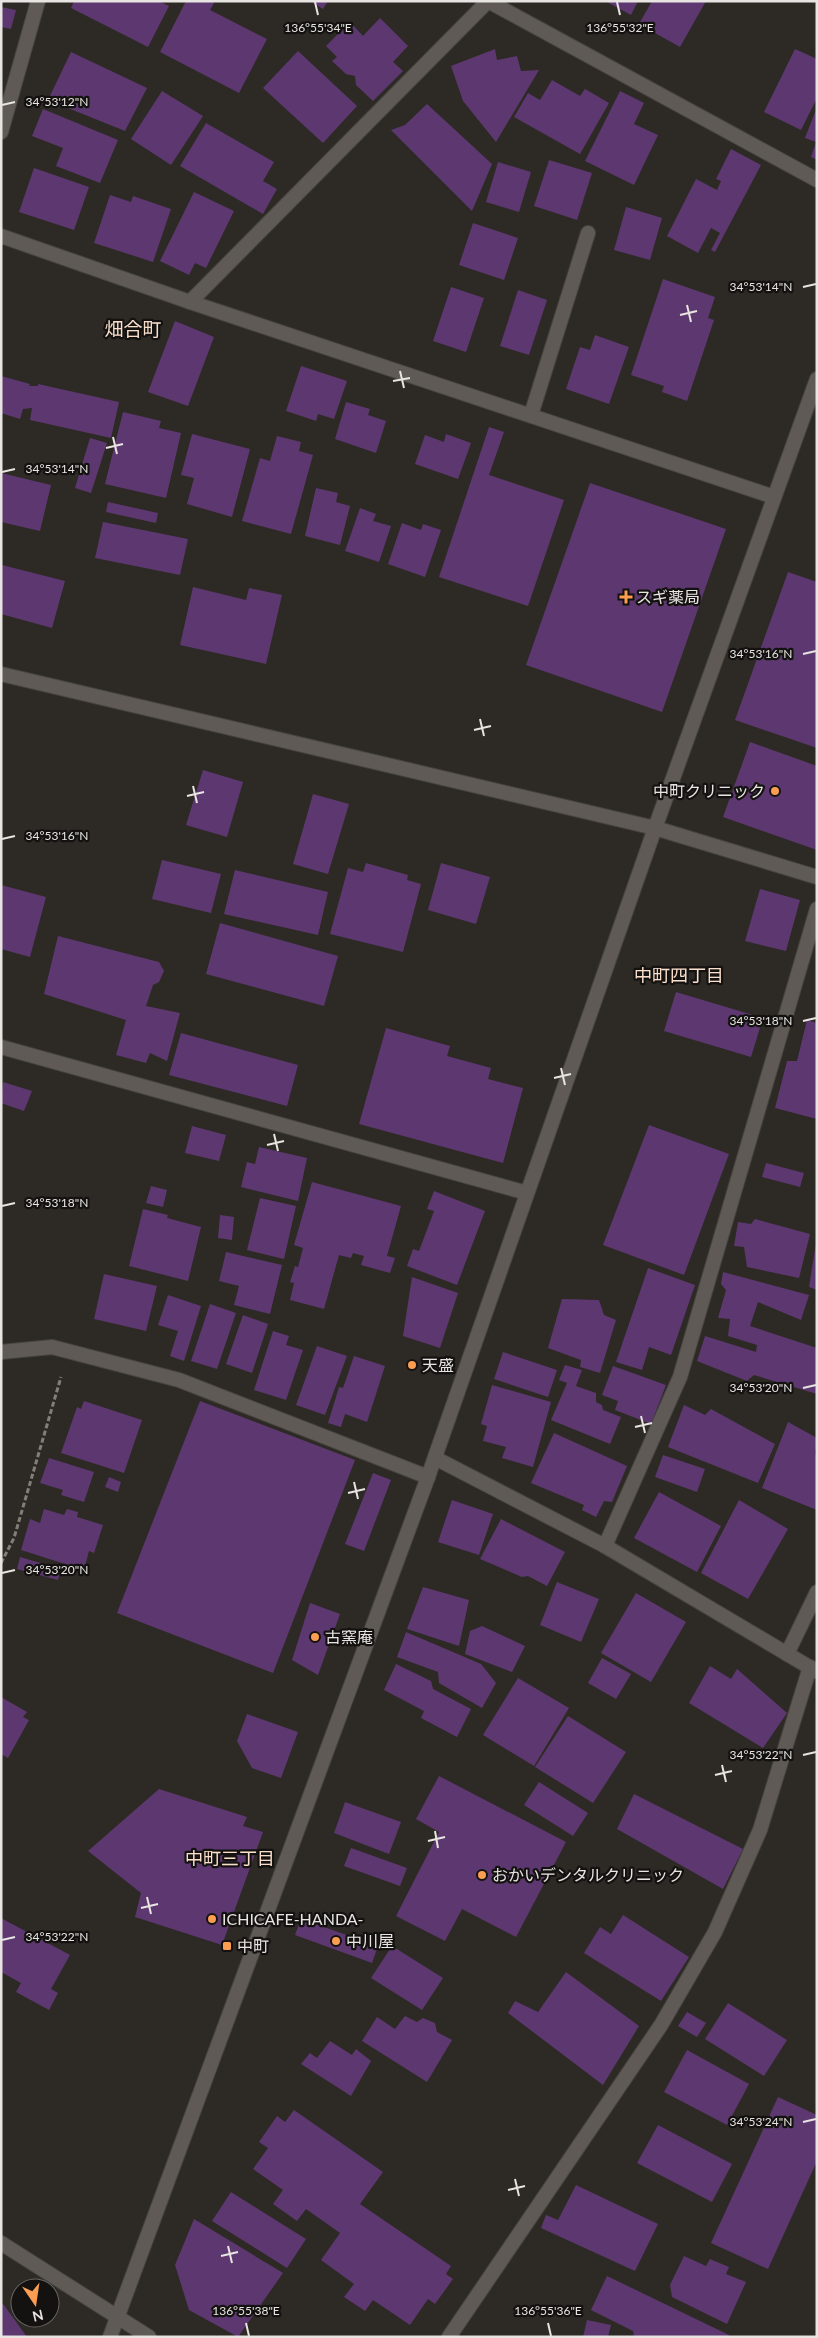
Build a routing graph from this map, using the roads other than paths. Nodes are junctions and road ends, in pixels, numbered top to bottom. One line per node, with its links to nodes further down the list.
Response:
1 (38, 1): 3 (street)
2 (488, 1): 4 (street); 7 (street)
3 (1, 132)
4 (817, 180)
5 (588, 233): 9 (street)
6 (1, 236): 7 (street)
7 (190, 302): 9 (street)
8 (817, 379): 10 (street)
9 (531, 415): 10 (street)
10 (774, 497): 12 (street)
11 (1, 674): 12 (street)
12 (655, 828): 13 (street); 16 (street)
13 (817, 877)
14 (817, 909): 20 (street)
15 (1, 1047): 16 (street)
16 (527, 1193): 18 (street)
17 (1, 1352): 19 (street)
18 (435, 1458): 19 (street); 20 (street)
19 (428, 1477): 25 (street)
20 (605, 1546): 22 (street)
21 (817, 1592): 22 (street)
22 (787, 1654): 23 (street)
23 (813, 1669): 28 (street)
24 (1, 2243): 25 (street)
25 (117, 2317): 26 (street); 27 (street)
26 (110, 2337)
27 (148, 2337)
28 (449, 2337)

